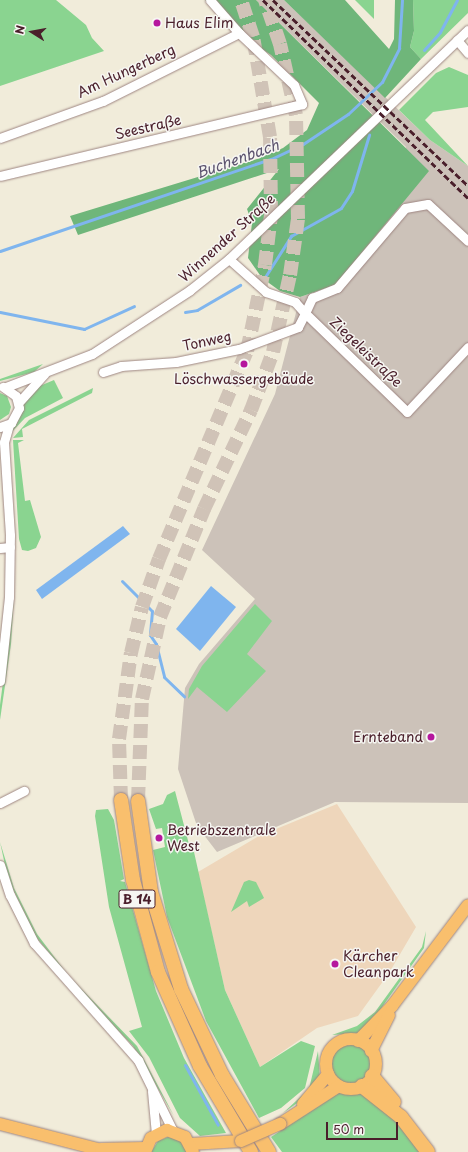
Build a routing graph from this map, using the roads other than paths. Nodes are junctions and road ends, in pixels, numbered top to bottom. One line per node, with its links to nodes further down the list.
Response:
1 (210, 0): 3 (street)
2 (468, 30): 4 (street, Winnender Straße)
3 (240, 33): 6 (street, Am Hungerberg); 7 (street, Seestraße)
4 (457, 40): 5 (street); 9 (street, Winnender Straße)
5 (468, 53)
6 (0, 138)
7 (0, 176)
8 (468, 241): 10 (street)
9 (229, 259): 10 (street, Ziegeleistraße); 13 (street, Winnender Straße)
10 (305, 313): 11 (street, Ziegeleistraße); 12 (street, Tonweg)
11 (468, 347)
12 (103, 372)
13 (44, 374): 14 (street, Winnender Straße); 15 (street)
14 (3, 387): 15 (street)
15 (18, 402): 16 (street)
16 (4, 426): 17 (street)
17 (10, 547): 18 (street); 19 (street)
18 (0, 548)
19 (4, 569): 20 (street)
20 (0, 681)
21 (24, 791): 24 (street)
22 (121, 800): 44 (highway, B 14)
23 (138, 801): 45 (highway, B 14)
24 (0, 803)
25 (0, 865): 32 (street)
26 (468, 905): 27 (main road)
27 (392, 1006): 28 (main road); 29 (main road)
28 (358, 1041): 29 (main road); 30 (main road)
29 (371, 1051): 31 (main road)
30 (328, 1074): 33 (main road); 35 (main road)
31 (372, 1076): 34 (main road); 36 (highway)
32 (148, 1078): 38 (street); 39 (street)
33 (339, 1086): 34 (main road); 35 (main road)
34 (362, 1086): 36 (highway)
35 (292, 1116): 41 (main road, bridge)
36 (401, 1117): 46 (highway)
37 (0, 1124): 42 (main road)
38 (173, 1131): 39 (main road); 40 (main road)
39 (156, 1134): 43 (main road)
40 (192, 1148): 41 (main road)
41 (219, 1149)
42 (105, 1150): 43 (main road)
43 (145, 1150)
44 (251, 1152)
45 (269, 1152)
46 (428, 1152)

